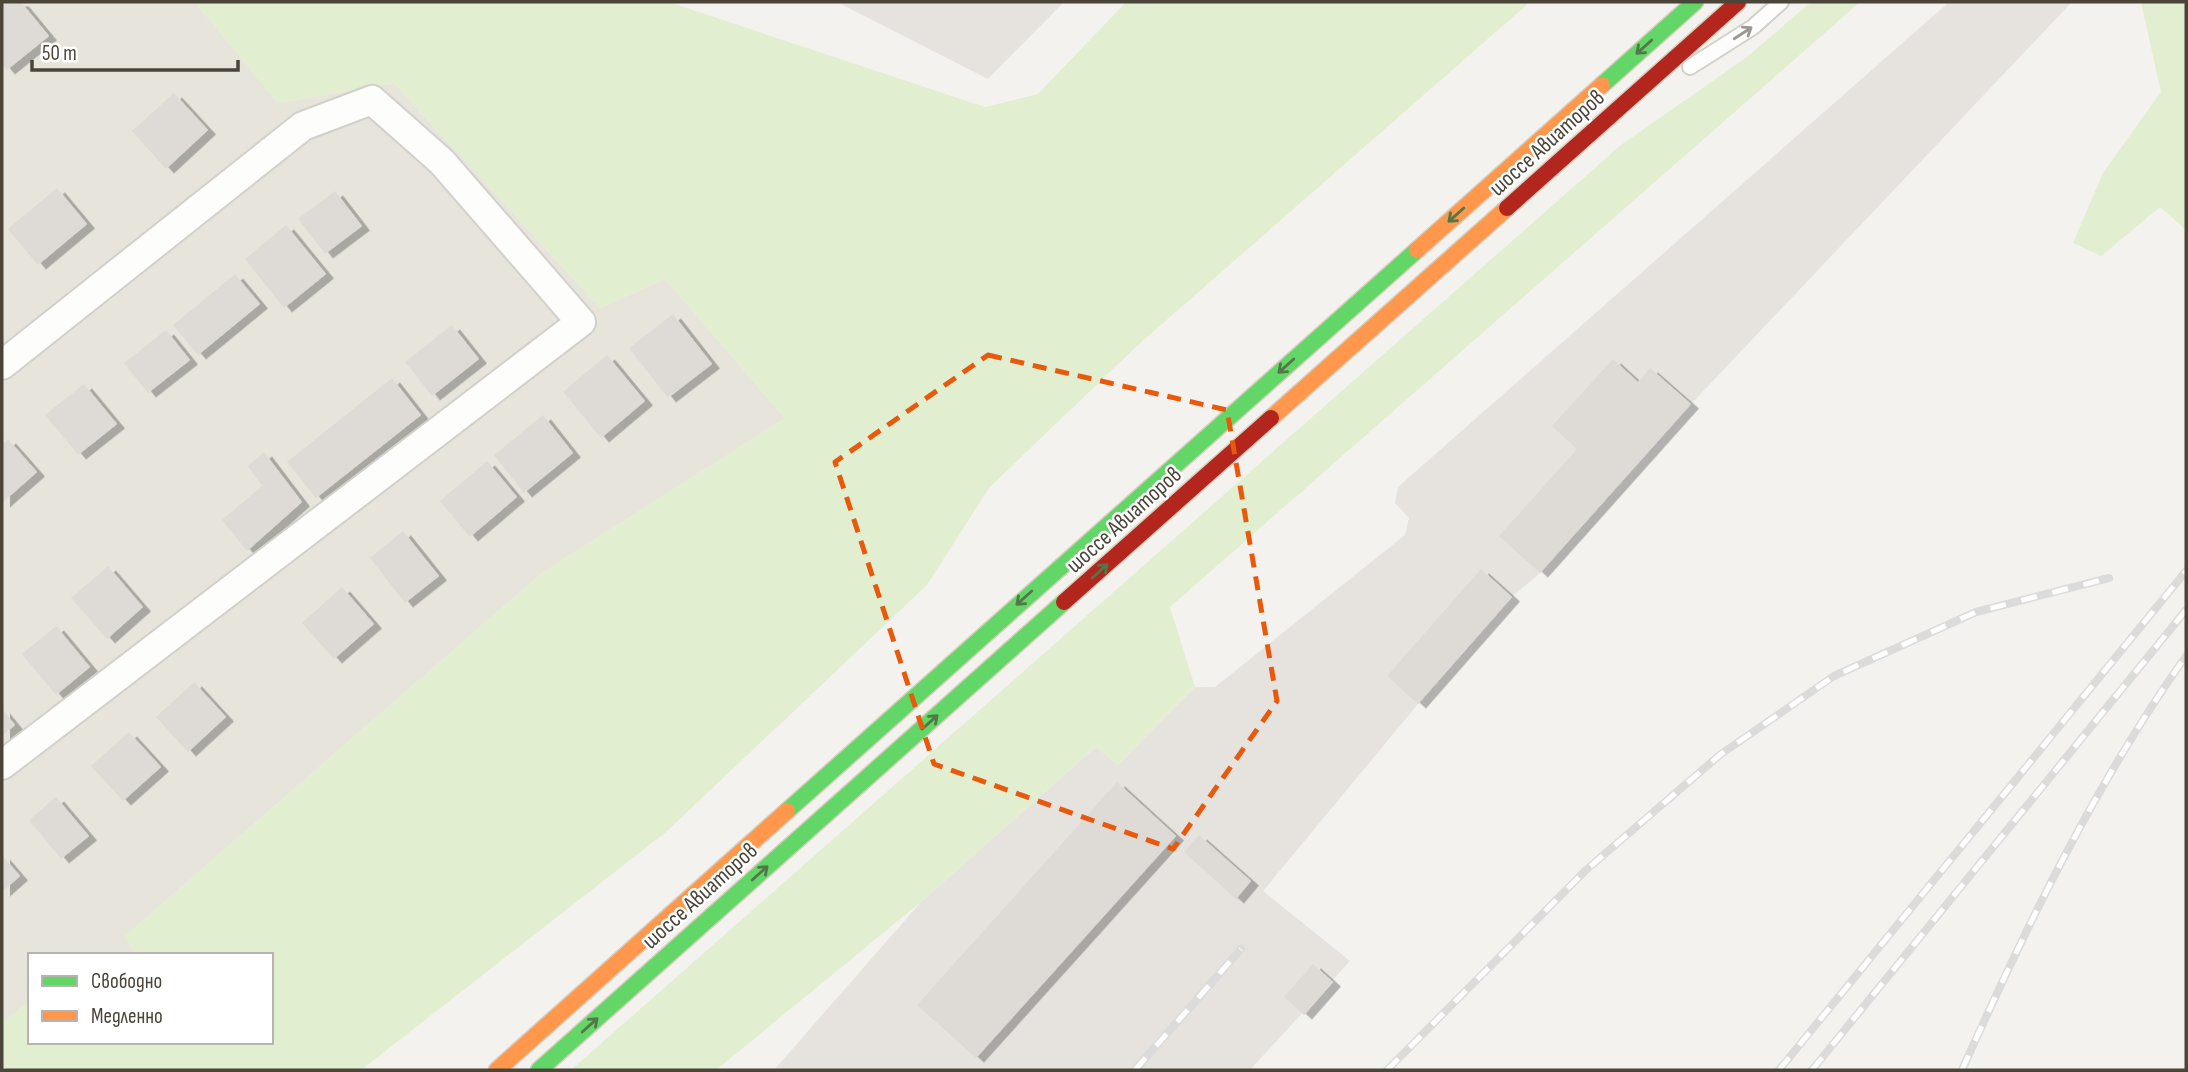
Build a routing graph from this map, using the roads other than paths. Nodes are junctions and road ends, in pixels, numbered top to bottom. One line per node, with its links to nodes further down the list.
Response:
1 (1695, 2): 7 (main road, шоссе Авиаторов, one-way to 7)
2 (1738, 2): 4 (main road, шоссе Авиаторов)
3 (1781, 2): 4 (lane, one-way to 3)
4 (1603, 122): 8 (main road, шоссе Авиаторов, one-way to 4)
5 (2, 365): 6 (street)
6 (2, 765)
7 (497, 1070)
8 (539, 1070)

